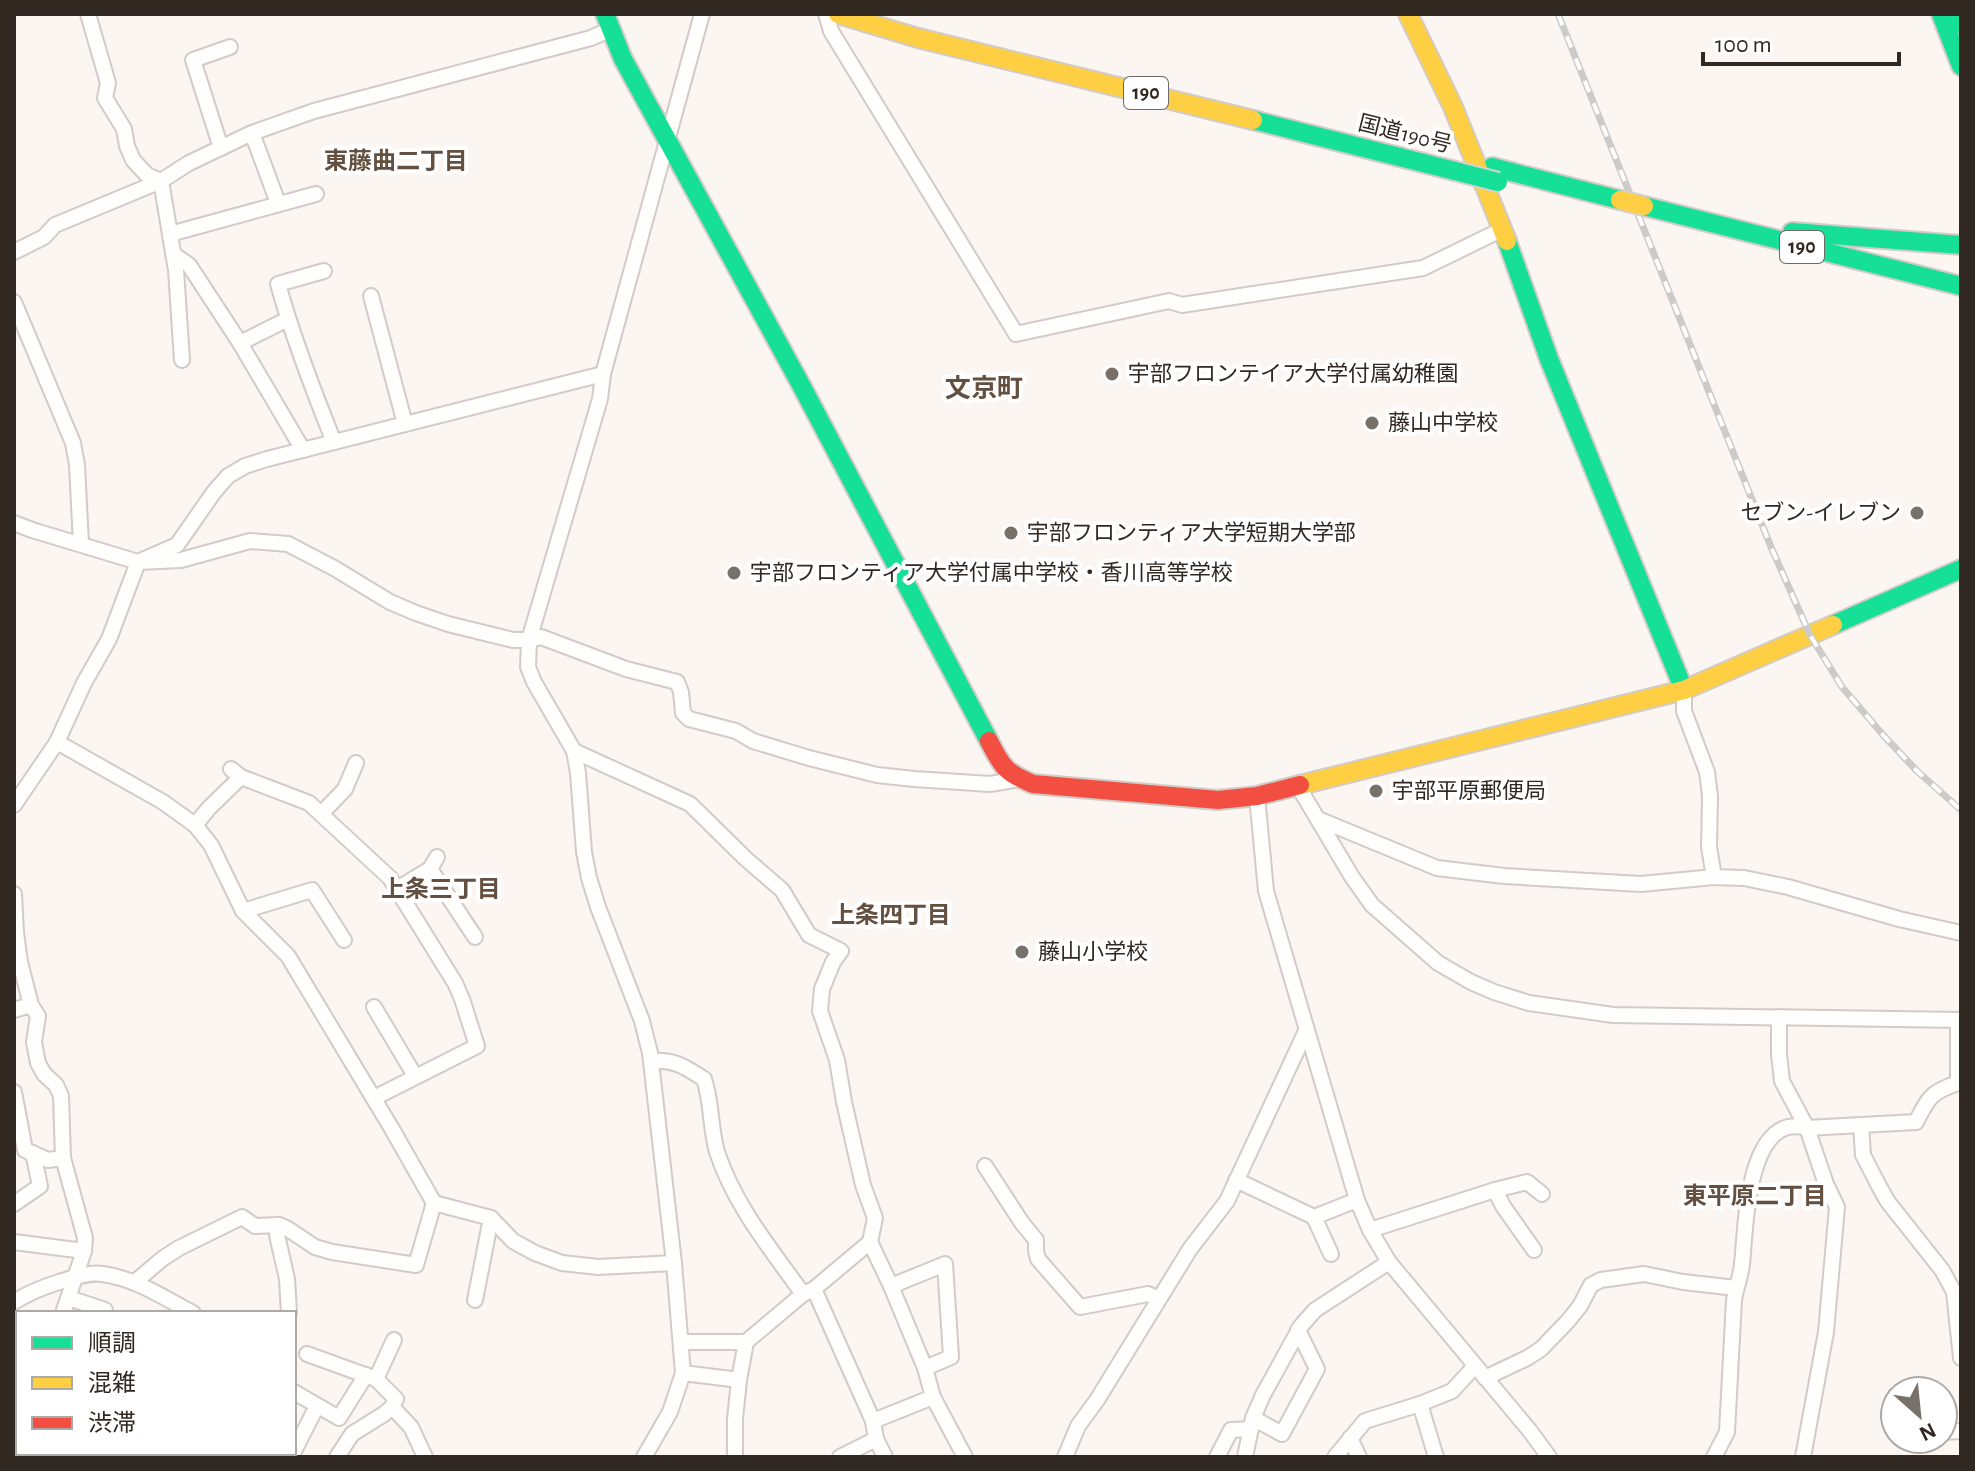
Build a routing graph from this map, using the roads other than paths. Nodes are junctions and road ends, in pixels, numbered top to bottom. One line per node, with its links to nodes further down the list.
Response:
1 (88, 14): 17 (street)
2 (702, 14): 14 (street)
3 (826, 14): 21 (street)
4 (838, 14): 16 (main road, 国道190号 / 190)
5 (1408, 14): 21 (main road)
6 (1941, 14): 12 (main road)
7 (1957, 14): 9 (main road)
8 (609, 19): 13 (street); 14 (main road)
9 (1961, 24)
10 (940, 25): 16 (main road, 国道190号 / 190)
11 (230, 47): 15 (street)
12 (1961, 66)
13 (252, 133): 15 (street); 19 (street)
14 (668, 141): 35 (street); 48 (main road)
15 (221, 148): 17 (street)
16 (1452, 163): 20 (main road, 国道190号 / 190, bridge)
17 (161, 181): 23 (street); 25 (street)
18 (316, 194): 19 (street)
19 (278, 203): 23 (street)
20 (1647, 213): 22 (main road, 国道190号 / 190); 30 (main road, 国道190号 / 190)
21 (1503, 229): 44 (main road)
22 (1736, 230): 24 (main road); 28 (main road, 国道190号 / 190)
23 (170, 234): 26 (street)
24 (1961, 245)
25 (14, 252)
26 (173, 254): 33 (street); 34 (street)
27 (324, 271): 32 (street)
28 (1961, 286)
29 (371, 296): 36 (street)
30 (1961, 299)
31 (14, 302): 40 (street)
32 (288, 319): 33 (street); 37 (street)
33 (240, 343): 38 (street)
34 (182, 360)
35 (603, 374): 36 (street); 43 (street)
36 (405, 424): 37 (street)
37 (334, 442): 38 (street)
38 (303, 450): 41 (street)
39 (14, 523): 40 (street)
40 (81, 544): 41 (street)
41 (138, 562): 43 (street); 45 (street)
42 (1961, 569): 44 (main road)
43 (529, 640): 46 (street); 48 (street)
44 (1684, 690): 49 (main road); 55 (street)
45 (57, 742): 51 (street); 54 (street)
46 (574, 751): 69 (street); 89 (street)
47 (356, 763): 52 (street)
48 (1020, 779): 50 (main road)
49 (1298, 786): 50 (main road); 53 (street)
50 (1257, 796): 68 (street)
51 (14, 805)
52 (321, 814): 54 (street); 56 (street)
53 (1318, 819): 55 (street); 66 (street)
54 (195, 825): 58 (street)
55 (1714, 877): 60 (street)
56 (397, 889): 61 (street); 70 (street)
57 (14, 894): 59 (street)
58 (243, 911): 62 (street); 72 (street)
59 (15, 933): 63 (street)
60 (1961, 933)
61 (475, 937)
62 (344, 940)
63 (31, 1005): 65 (street); 76 (street)
64 (374, 1007): 70 (street)
65 (14, 1010)
66 (1779, 1017): 67 (street); 74 (street)
67 (1959, 1020): 73 (street)
68 (1306, 1031): 78 (street); 81 (street)
69 (651, 1061): 94 (street); 99 (street)
70 (415, 1076): 72 (street)
71 (14, 1092): 75 (street)
72 (374, 1098): 82 (street)
73 (1861, 1125): 74 (street); 113 (street)
74 (1807, 1128): 98 (street); 145 (street)
75 (33, 1153): 76 (street); 83 (street)
76 (63, 1158): 91 (street)
77 (985, 1166): 101 (street)
78 (1236, 1180): 84 (street); 101 (street)
79 (1495, 1190): 80 (street); 87 (street); 90 (street)
80 (1542, 1194)
81 (1357, 1200): 84 (street); 87 (street)
82 (434, 1203): 85 (street); 86 (street)
83 (14, 1204)
84 (1314, 1217): 92 (street)
85 (491, 1218): 94 (street); 102 (street)
86 (279, 1225): 96 (street); 107 (street)
87 (1370, 1230): 93 (street)
88 (14, 1242): 91 (street)
89 (870, 1242): 97 (street); 99 (street)
90 (1534, 1250)
91 (84, 1251): 95 (street)
92 (1331, 1254)
93 (1389, 1262): 108 (street); 114 (street)
94 (674, 1263): 110 (street)
95 (76, 1276): 96 (street); 100 (street); 103 (street)
96 (135, 1282): 106 (street)
97 (891, 1286): 115 (street); 115 (street)
98 (1736, 1288): 118 (street); 144 (street)
99 (808, 1291): 111 (street); 125 (street)
100 (69, 1298): 104 (street); 105 (street)
101 (1159, 1299): 137 (street)
102 (475, 1300)
103 (14, 1302)
104 (105, 1310)
105 (64, 1311)
106 (189, 1311)
107 (289, 1311)
108 (1298, 1330): 126 (street); 126 (street)
109 (394, 1340): 117 (street)
110 (681, 1342): 111 (street); 116 (street)
111 (746, 1342): 119 (street)
112 (307, 1354): 117 (street)
113 (1961, 1358)
114 (1475, 1366): 118 (street); 122 (street)
115 (925, 1368): 121 (street)
116 (683, 1373): 119 (street); 132 (street)
117 (371, 1377): 123 (street); 124 (street)
118 (1485, 1378): 143 (street)
119 (739, 1380): 133 (street)
120 (296, 1393): 123 (street)
121 (933, 1397): 125 (street); 136 (street)
122 (1420, 1404): 127 (street); 142 (street)
123 (317, 1406): 129 (street)
124 (392, 1407): 130 (street); 131 (street)
125 (873, 1421): 128 (street)
126 (1252, 1424): 138 (street); 139 (street)
127 (1350, 1438): 140 (street); 141 (street)
128 (876, 1439): 134 (street); 135 (street)
129 (296, 1448)
130 (337, 1457)
131 (425, 1457)
132 (644, 1457)
133 (735, 1457)
134 (840, 1457)
135 (885, 1457)
136 (965, 1457)
137 (1065, 1457)
138 (1217, 1457)
139 (1245, 1457)
140 (1335, 1457)
141 (1359, 1457)
142 (1436, 1457)
143 (1549, 1457)
144 (1714, 1457)
145 (1803, 1457)

